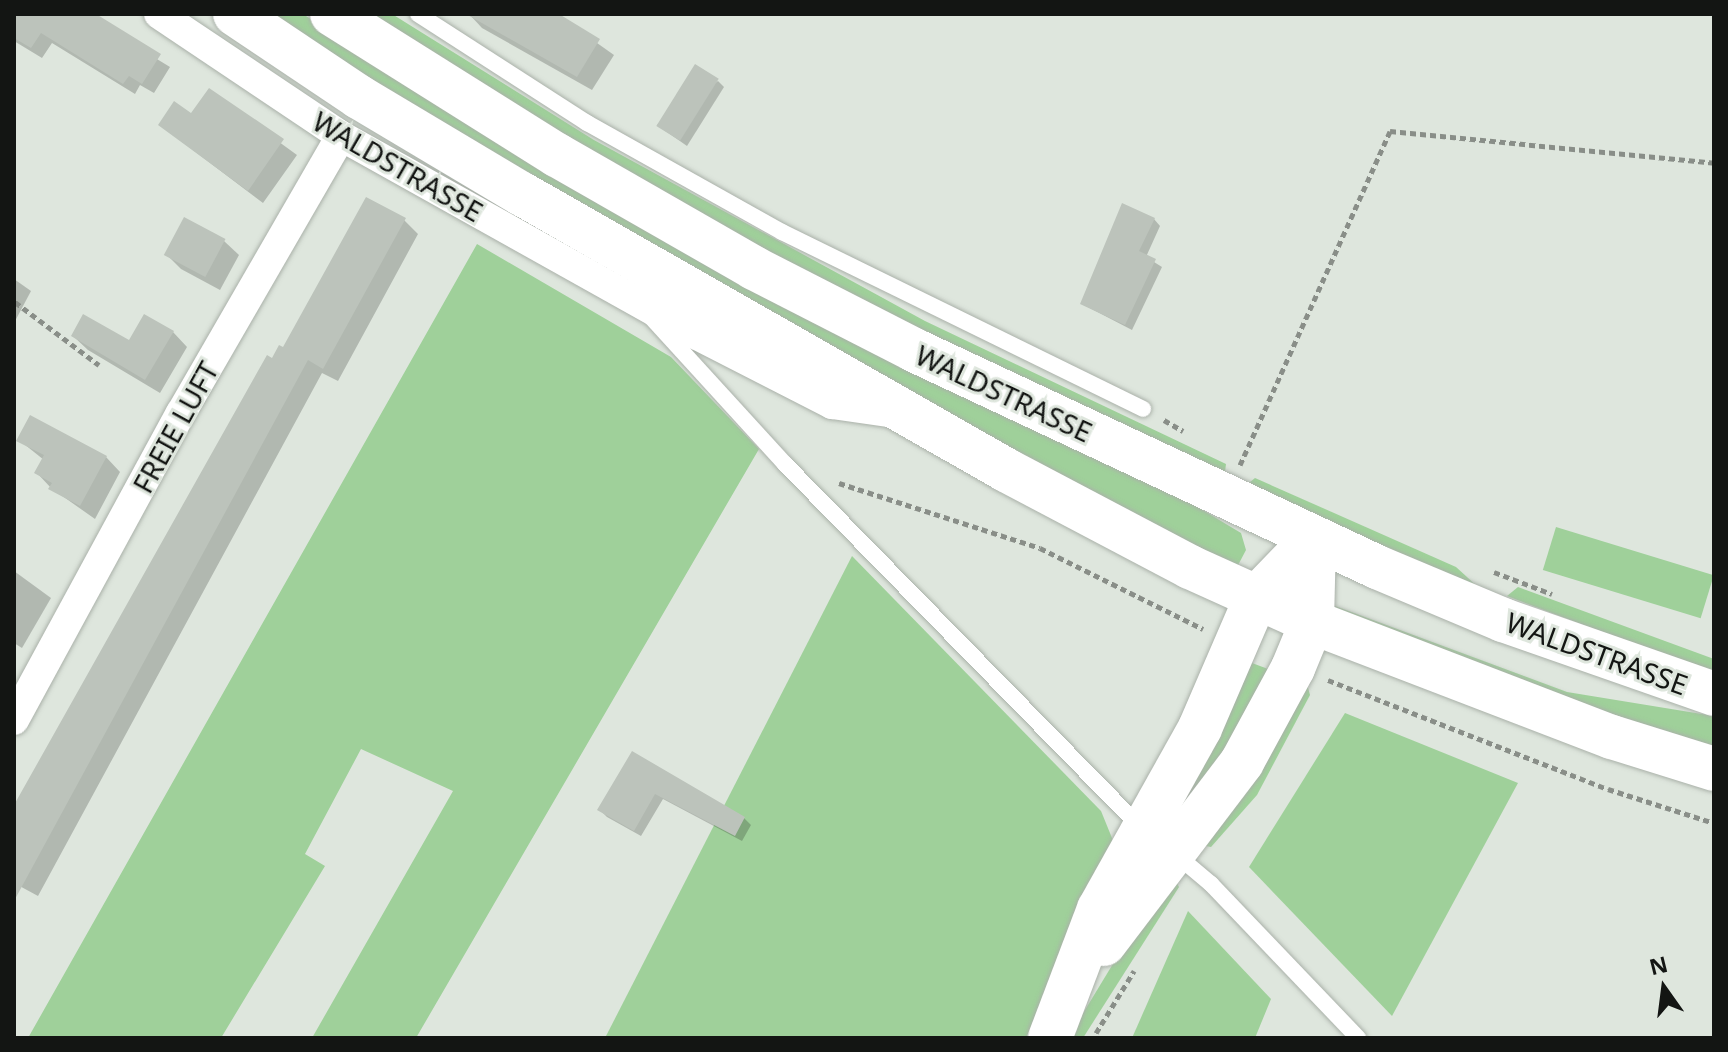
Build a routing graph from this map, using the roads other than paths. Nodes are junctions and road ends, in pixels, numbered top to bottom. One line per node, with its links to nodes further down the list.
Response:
1 (159, 14): 5 (street, WALDSTRASSE)
2 (235, 14): 8 (main road, WALDSTRASSE)
3 (332, 14): 9 (main road, WALDSTRASSE)
4 (418, 14): 7 (lane, WALDSTRASSE)
5 (341, 136): 6 (street, WALDSTRASSE); 13 (street, FREIE LUFT)
6 (645, 306): 8 (street, WALDSTRASSE); 15 (lane)
7 (1143, 409)
8 (907, 414): 10 (main road, WALDSTRASSE)
9 (1314, 538): 10 (main road); 11 (main road); 12 (main road, WALDSTRASSE)
10 (1256, 598): 11 (main road, WALDSTRASSE); 15 (main road)
11 (1312, 622): 14 (main road, WALDSTRASSE); 15 (main road)
12 (1714, 694)
13 (14, 720)
14 (1714, 769)
15 (1158, 841): 16 (main road); 17 (lane)
16 (1050, 1038)
17 (1358, 1038)

